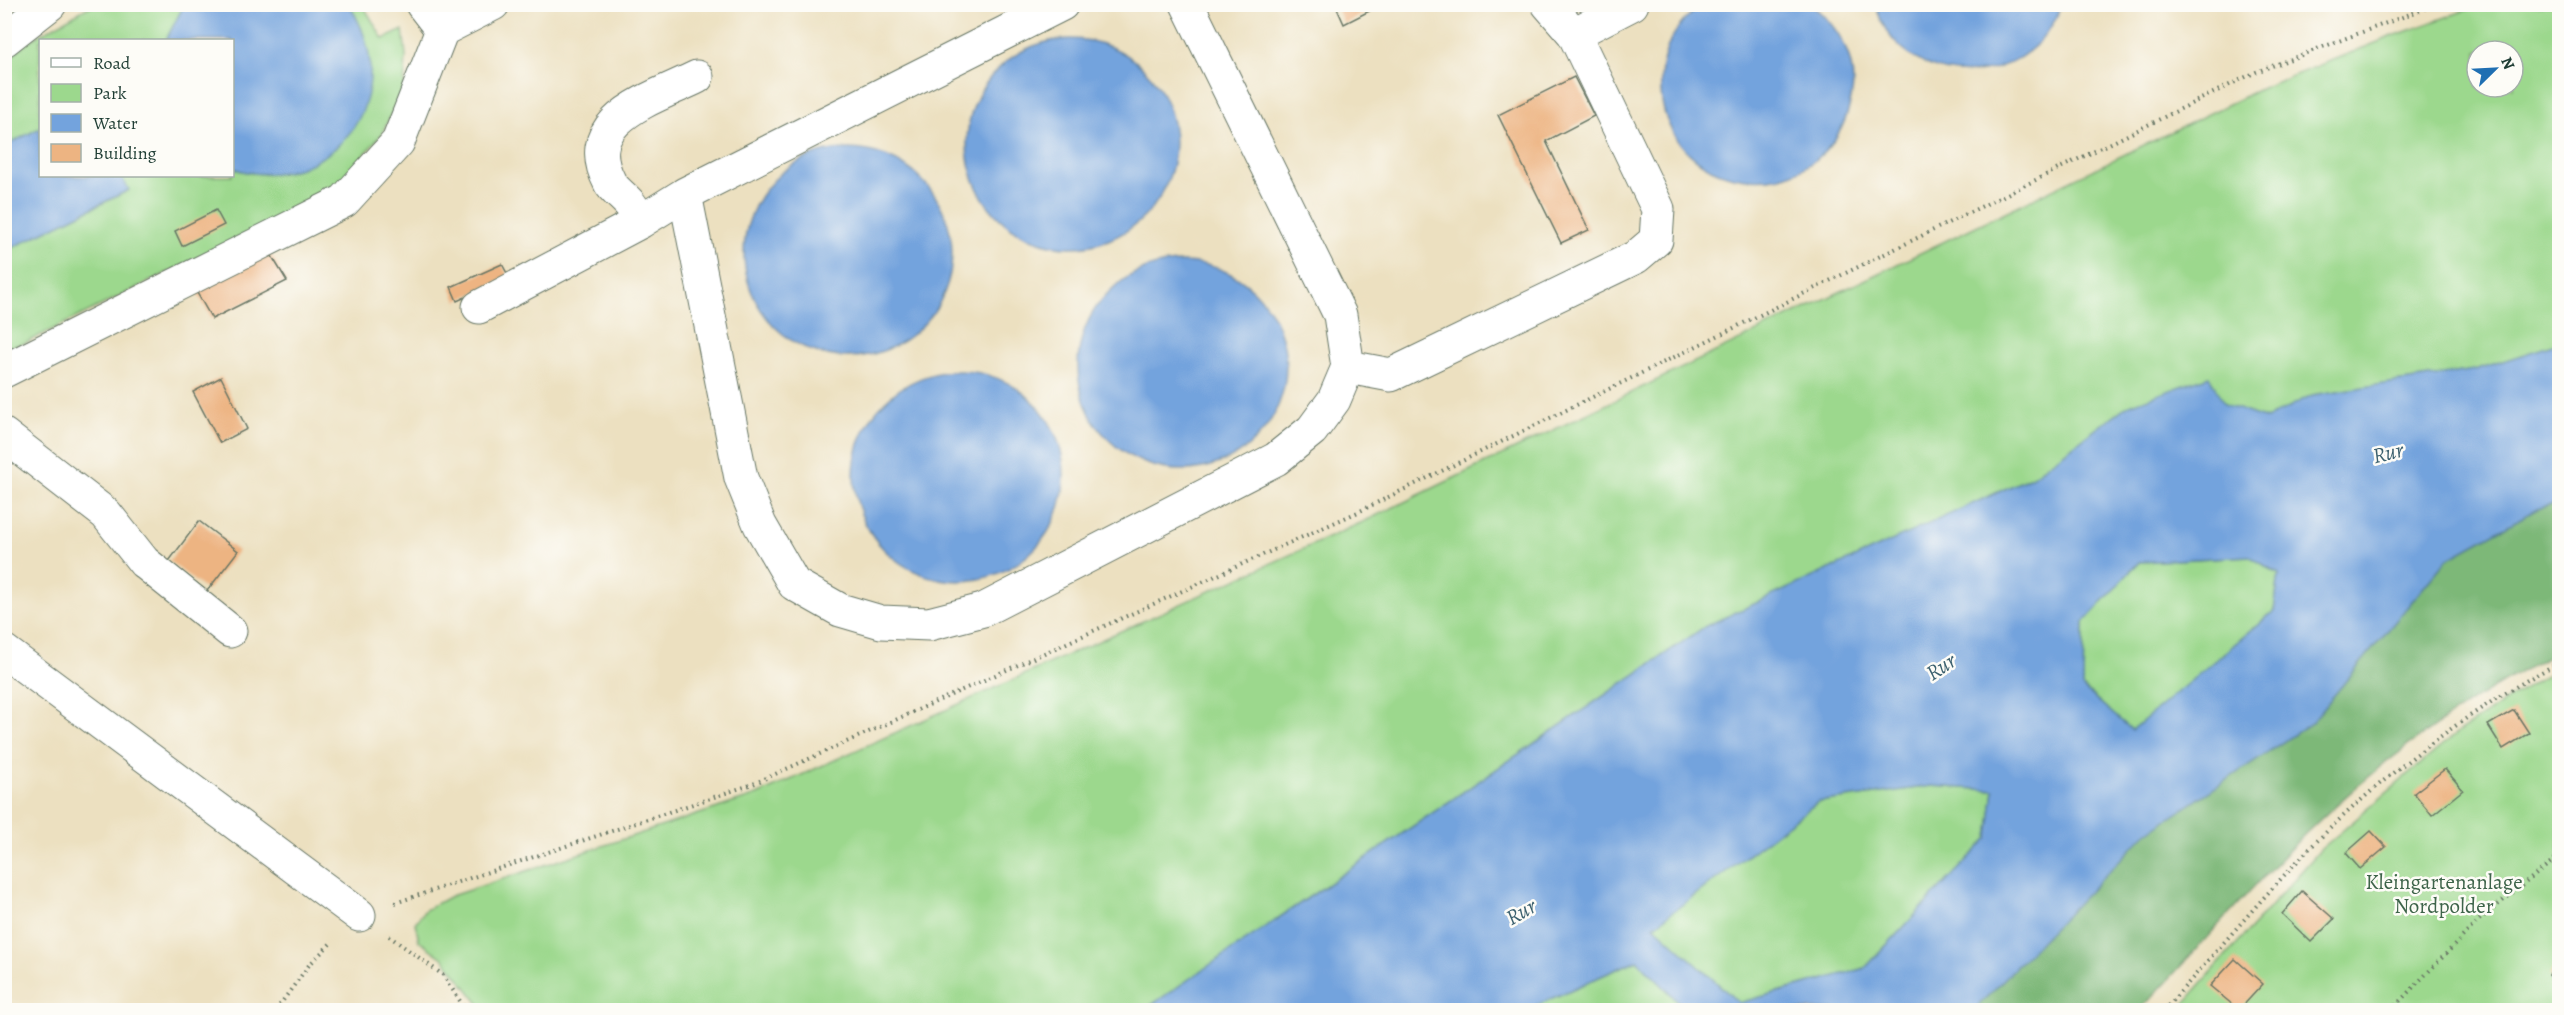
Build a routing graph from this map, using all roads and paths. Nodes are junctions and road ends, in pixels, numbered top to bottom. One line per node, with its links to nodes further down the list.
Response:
1 (50, 4): 11 (lane)
2 (422, 4): 9 (lane)
3 (493, 4): 9 (lane)
4 (1062, 4): 13 (lane)
5 (1186, 4): 16 (lane)
6 (1548, 4): 10 (lane)
7 (1632, 4): 10 (lane)
8 (2437, 4): 23 (path)
9 (442, 30): 17 (lane)
10 (1574, 34): 16 (lane)
11 (4, 40)
12 (697, 77): 14 (lane)
13 (685, 194): 14 (lane); 16 (lane)
14 (640, 222): 15 (lane)
15 (478, 307)
16 (1348, 367)
17 (4, 371)
18 (4, 435): 19 (lane)
19 (230, 631)
20 (4, 651): 23 (lane)
21 (2559, 662): 26 (path)
22 (2559, 855): 27 (path)
23 (359, 915): 24 (path); 25 (path)
24 (276, 1011)
25 (466, 1011)
26 (2164, 1011)
27 (2391, 1011)

